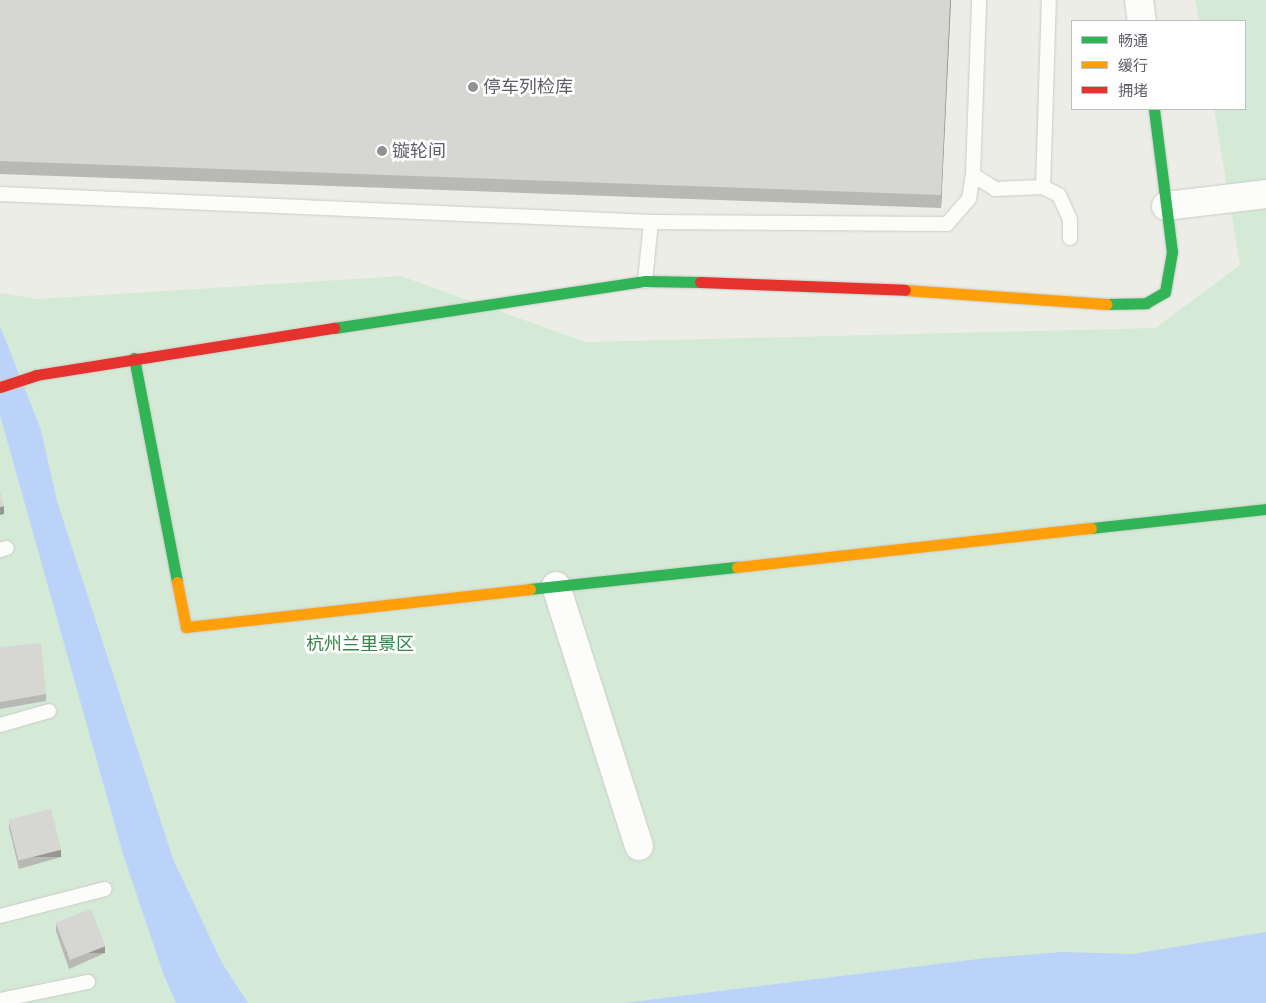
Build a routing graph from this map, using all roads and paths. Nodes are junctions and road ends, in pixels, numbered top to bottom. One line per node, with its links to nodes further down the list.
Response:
1 (979, 0): 6 (lane)
2 (1049, 0): 7 (lane)
3 (1139, 0): 4 (street)
4 (1142, 20)
5 (1154, 110): 10 (street)
6 (973, 175): 7 (lane); 11 (lane)
7 (1043, 187): 12 (lane)
8 (0, 194): 11 (lane)
9 (1266, 194): 10 (street)
10 (1166, 206): 13 (street)
11 (651, 222): 13 (lane)
12 (1070, 238)
13 (645, 281): 14 (street)
14 (134, 358): 15 (street); 17 (street)
15 (0, 387)
16 (1266, 509): 17 (street)
17 (556, 586): 20 (street)
18 (49, 711): 19 (lane)
19 (0, 725)
20 (639, 846)
21 (106, 889): 22 (lane)
22 (0, 916)
23 (88, 982): 24 (lane)
24 (0, 1000)

